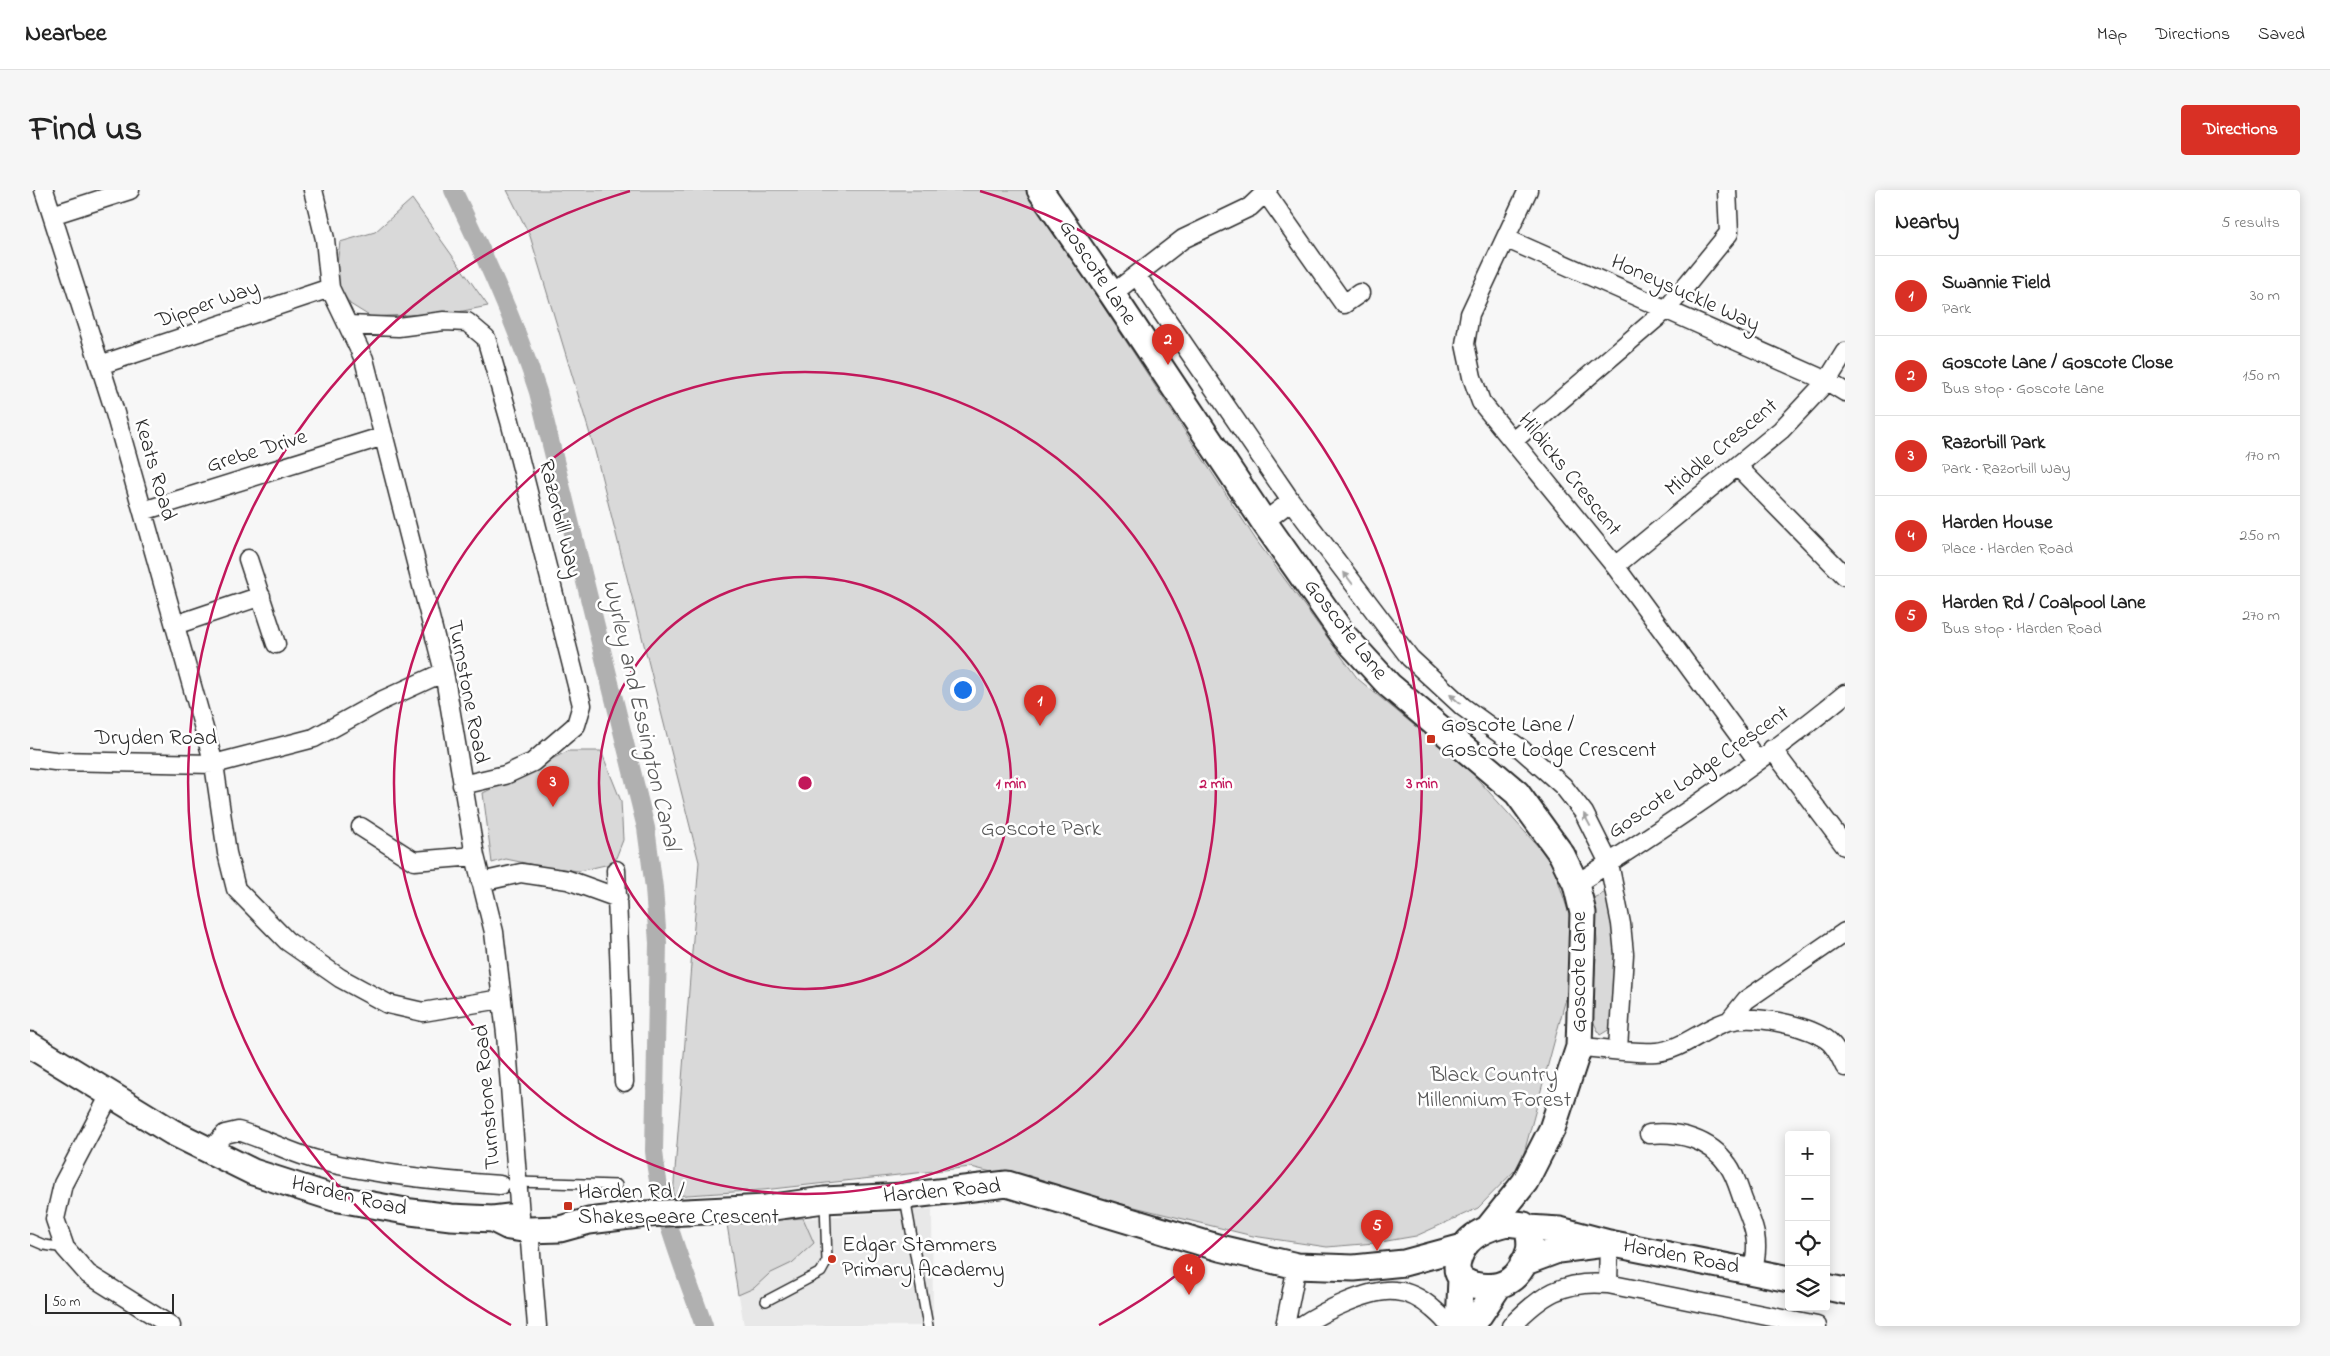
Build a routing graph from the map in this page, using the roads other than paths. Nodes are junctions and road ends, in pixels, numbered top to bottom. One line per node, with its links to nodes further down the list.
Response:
1 (44, 190): 8 (street, Keats Road)
2 (130, 190): 8 (street)
3 (312, 190): 11 (street, Turnstone Road)
4 (1040, 190): 13 (street, Goscote Lane)
5 (1528, 190): 9 (street, Hildicks Crescent)
6 (1728, 190): 14 (street)
7 (1267, 192): 10 (street); 12 (street)
8 (52, 215): 17 (street, Keats Road)
9 (1506, 239): 14 (street, Honeysuckle Way); 21 (street, Hildicks Crescent)
10 (1137, 276): 13 (street); 23 (street, Goscote Lane)
11 (330, 288): 15 (street, Turnstone Road); 17 (street, Dipper Way)
12 (1360, 293)
13 (1112, 294): 25 (street, Goscote Lane)
14 (1666, 310): 18 (street, Honeysuckle Way); 21 (street)
15 (348, 325): 20 (street, Turnstone Road); 38 (street, Razorbill Way)
16 (1845, 352): 18 (street, Middle Crescent)
17 (100, 365): 24 (street, Keats Road)
18 (1827, 381): 19 (street, Honeysuckle Way); 22 (street, Middle Crescent)
19 (1845, 392)
20 (384, 436): 24 (street, Grebe Drive); 32 (street, Turnstone Road)
21 (1513, 441): 27 (street, Hildicks Crescent)
22 (1737, 466): 27 (street, Middle Crescent); 28 (street)
23 (1291, 501): 25 (street); 42 (street, Goscote Lane, one-way to 23)
24 (143, 512): 30 (street, Keats Road)
25 (1264, 522): 45 (street, Goscote Lane)
26 (248, 559): 29 (street)
27 (1615, 566): 36 (street, Hildicks Crescent)
28 (1845, 576)
29 (261, 596): 30 (street); 31 (street)
30 (175, 625): 37 (street, Keats Road)
31 (276, 644)
32 (444, 672): 37 (street, Dryden Road); 38 (street, Turnstone Road)
33 (1845, 694): 34 (street, Goscote Lodge Crescent)
34 (1772, 749): 36 (street, Goscote Lodge Crescent); 40 (street)
35 (30, 758): 37 (street, Dryden Road)
36 (1757, 760): 42 (street, Goscote Lodge Crescent)
37 (214, 764): 48 (street, Keats Road)
38 (462, 786): 41 (street, Turnstone Road)
39 (361, 827): 41 (street)
40 (1845, 846)
41 (475, 856): 44 (street, Turnstone Road)
42 (1609, 863): 45 (street, Goscote Lodge Crescent); 52 (street, Goscote Lane)
43 (616, 870): 46 (street)
44 (481, 882): 46 (street); 48 (street, Turnstone Road)
45 (1576, 884): 51 (street, Goscote Lane)
46 (618, 898): 54 (street)
47 (1845, 932): 49 (street)
48 (501, 998): 58 (street, Turnstone Road)
49 (1729, 1021): 52 (street); 53 (street)
50 (30, 1045): 55 (street, Harden Road)
51 (1580, 1047): 52 (street); 59 (street, Goscote Lane)
52 (1618, 1049)
53 (1845, 1067)
54 (624, 1082)
55 (111, 1093): 57 (street, Harden Road); 70 (street)
56 (1649, 1134): 74 (street, Harden Road)
57 (209, 1152): 60 (street, Harden Road); 64 (street, Harden Road)
58 (518, 1182): 61 (lane); 64 (street, Turnstone Road)
59 (1525, 1182): 65 (street, Goscote Lane); 66 (street, Goscote Lane)
60 (500, 1185)
61 (617, 1185)
62 (904, 1196): 63 (street, Harden Road); 73 (street, Harden Road); 84 (lane)
63 (824, 1200): 64 (street, Harden Road); 81 (lane)
64 (524, 1223): 83 (street, Turnstone Road)
65 (1490, 1227): 66 (street); 69 (street)
66 (1526, 1227): 68 (street, Harden Road); 72 (street)
67 (30, 1239): 70 (lane)
68 (1609, 1243): 72 (street, Harden Road); 74 (street, Harden Road); 77 (street)
69 (1463, 1247): 71 (street, Harden Road); 75 (street)
70 (65, 1248): 82 (street)
71 (1404, 1262): 73 (street, Harden Road); 75 (street, Harden Road)
72 (1523, 1263): 78 (street)
73 (1297, 1266): 85 (street)
74 (1752, 1271): 76 (street, Harden Road)
75 (1459, 1276): 78 (street); 88 (street)
76 (1785, 1278)
77 (1608, 1284): 90 (street, Harden Road); 91 (street, Harden Road)
78 (1498, 1287): 89 (street)
79 (1830, 1288): 80 (street)
80 (1845, 1291)
81 (766, 1301)
82 (171, 1326)
83 (536, 1326)
84 (928, 1326)
85 (1285, 1326)
86 (1301, 1326): 87 (street)
87 (1449, 1326)
88 (1459, 1326)
89 (1472, 1326)
90 (1511, 1326)
91 (1817, 1326)

